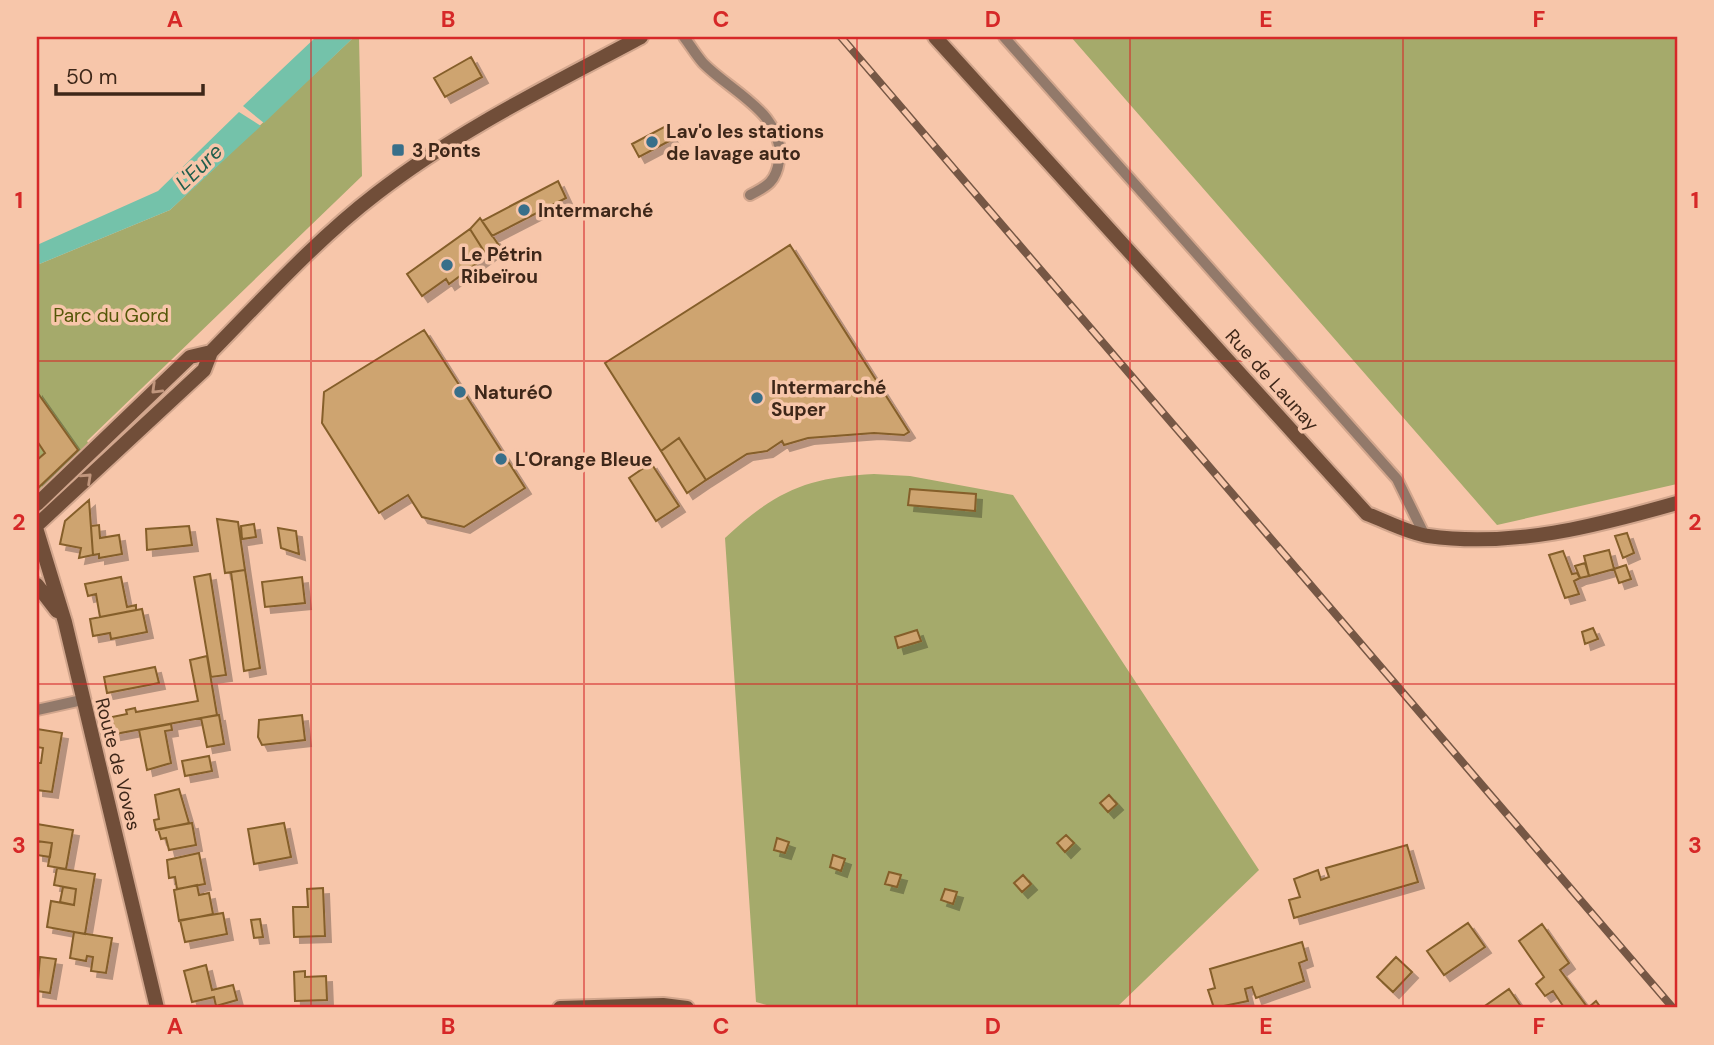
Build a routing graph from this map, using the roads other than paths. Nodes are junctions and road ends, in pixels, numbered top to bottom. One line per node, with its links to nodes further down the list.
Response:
1 (641, 37): 6 (street)
2 (684, 37): 5 (lane)
3 (935, 37): 11 (street, Rue de Launay)
4 (1004, 37): 11 (lane)
5 (750, 195)
6 (211, 352): 8 (street, one-way to 8); 9 (street, one-way to 6)
7 (1677, 503): 11 (street, Rue de Launay)
8 (37, 504)
9 (37, 525)
10 (37, 531): 14 (street, Route de Voves)
11 (1425, 536)
12 (37, 585): 13 (street)
13 (42, 594): 14 (street)
14 (65, 622): 15 (street, Route de Voves)
15 (82, 700): 16 (lane); 17 (street, Route de Voves)
16 (37, 710)
17 (157, 1008)
18 (560, 1008): 19 (street)
19 (687, 1008)

